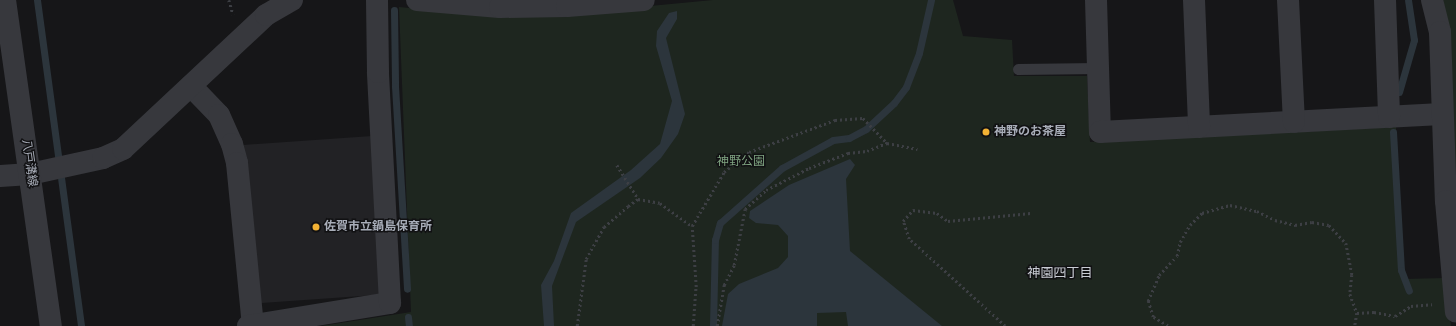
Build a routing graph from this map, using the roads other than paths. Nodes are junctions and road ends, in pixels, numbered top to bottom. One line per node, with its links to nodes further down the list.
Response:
1 (5, 0): 18 (street, 八戸溝線)
2 (292, 0): 13 (street)
3 (377, 0): 22 (street)
4 (417, 0): 5 (street)
5 (644, 0)
6 (1096, 0): 11 (street)
7 (1194, 0): 17 (street)
8 (1288, 0): 16 (street)
9 (1385, 0): 15 (street)
10 (1432, 0): 14 (street)
11 (1098, 68): 12 (lane); 17 (street)
12 (1018, 69)
13 (191, 86): 18 (street); 22 (street)
14 (1442, 114): 15 (street); 20 (street)
15 (1389, 117): 16 (street)
16 (1294, 122): 17 (street)
17 (1199, 127)
18 (30, 174): 19 (street); 21 (street, 八戸溝線)
19 (0, 176)
20 (1447, 308)
21 (51, 326)
22 (250, 326)

